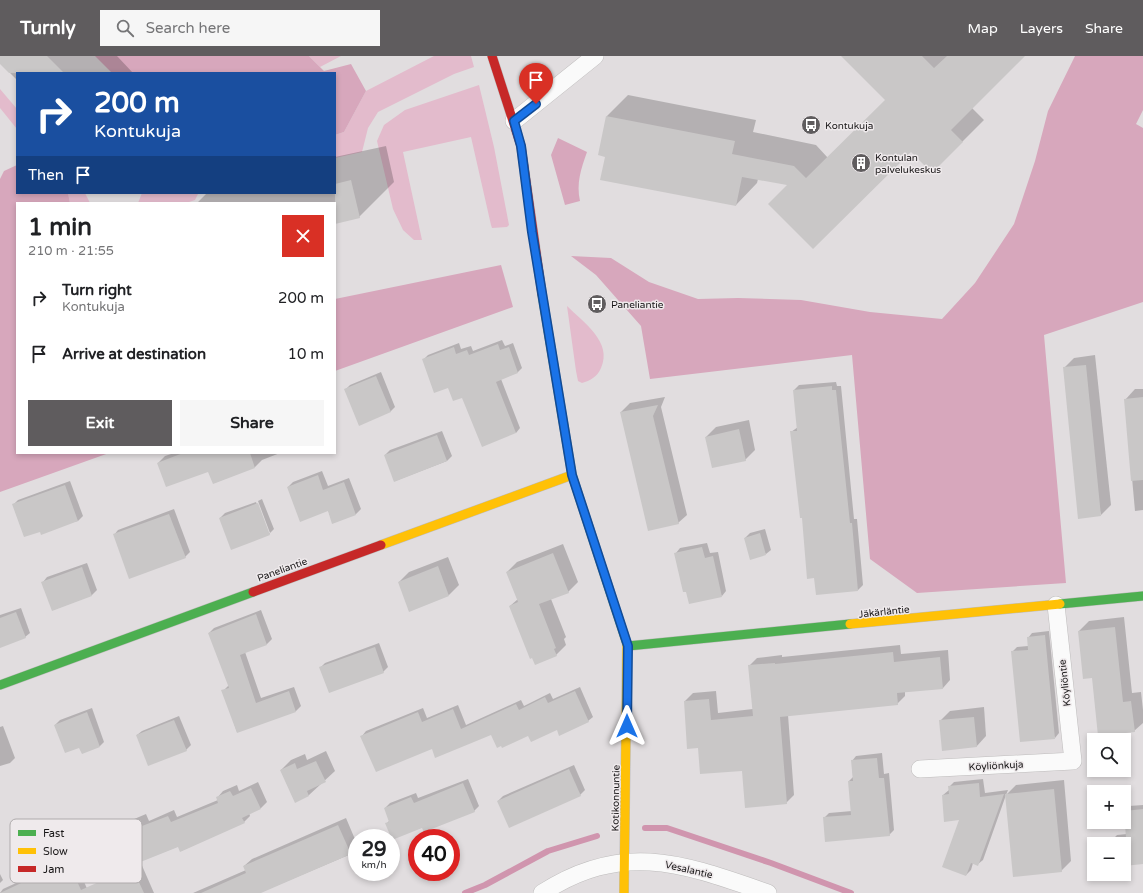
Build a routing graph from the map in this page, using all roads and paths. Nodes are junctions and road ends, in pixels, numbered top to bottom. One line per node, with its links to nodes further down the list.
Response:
1 (492, 56): 3 (street, Kotikonnuntie)
2 (595, 56): 3 (street)
3 (514, 121): 4 (street, Kotikonnuntie)
4 (572, 475): 7 (street, Kotikonnuntie); 8 (street, Paneliantie)
5 (1143, 596): 6 (street, Jäkärläntie)
6 (1056, 605): 7 (street, Jäkärläntie); 9 (street, Köyliöntie)
7 (628, 646): 11 (street, Kotikonnuntie)
8 (0, 685)
9 (1073, 761): 10 (street, Köyliönkuja)
10 (920, 769)
11 (624, 862): 12 (street, Vesalantie); 13 (street, Kotikonnuntie); 14 (street, Vesalantie)
12 (542, 893)
13 (624, 893)
14 (768, 893)

